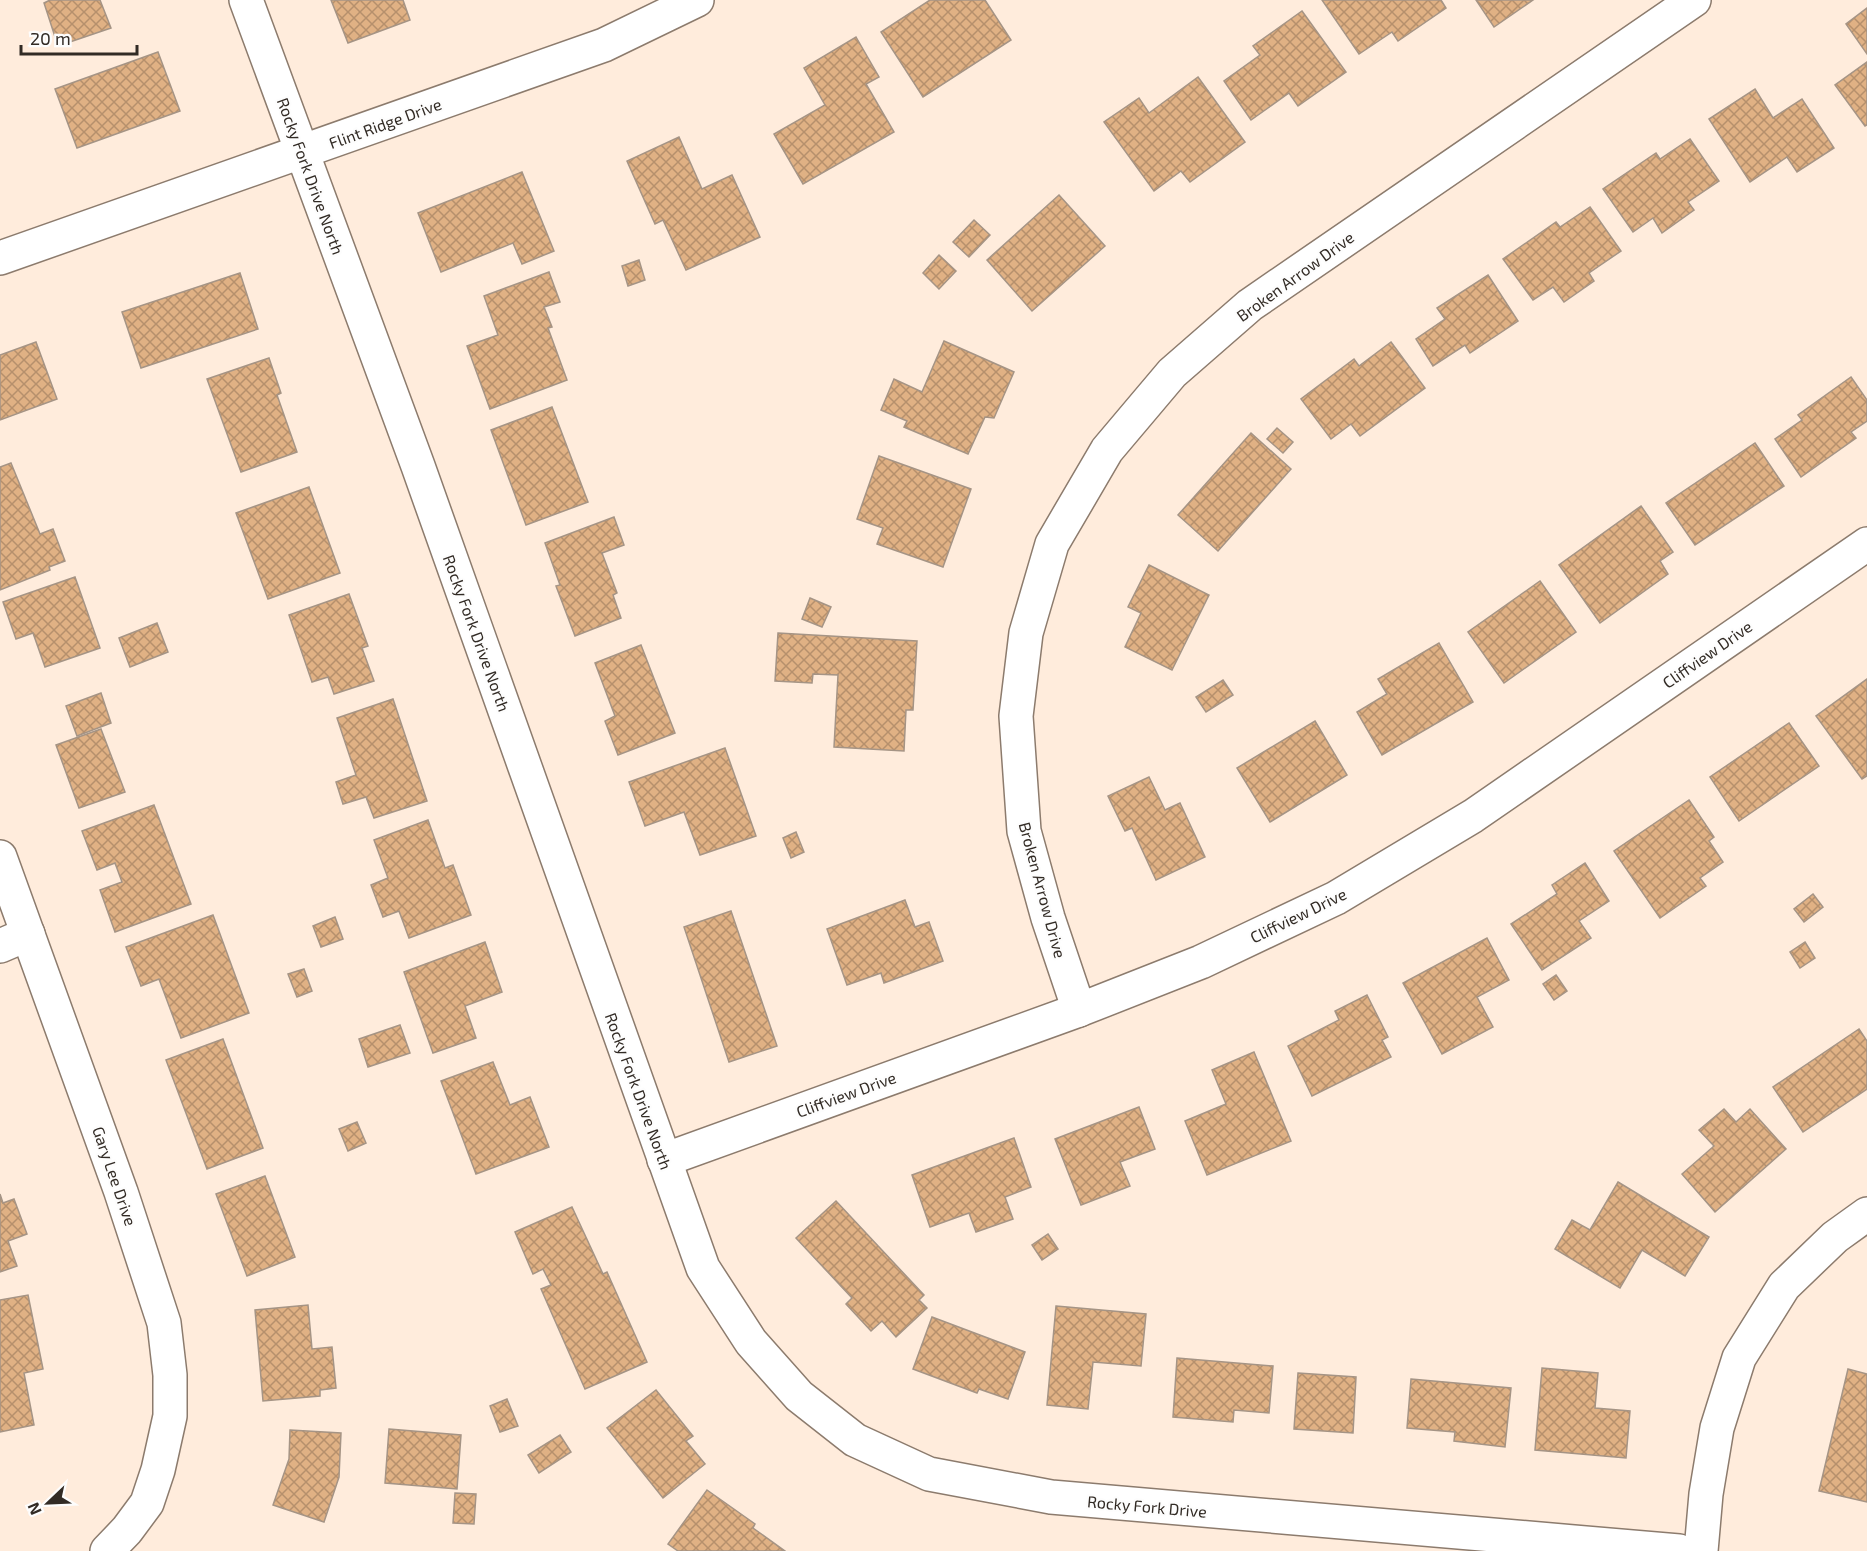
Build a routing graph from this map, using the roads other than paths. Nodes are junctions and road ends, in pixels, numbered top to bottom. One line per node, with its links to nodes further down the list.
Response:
1 (246, 0): 4 (street, Rocky Fork Drive North)
2 (697, 0): 4 (street, Flint Ridge Drive)
3 (1694, 0): 9 (street, Broken Arrow Drive)
4 (303, 152): 5 (street, Flint Ridge Drive); 10 (street, Rocky Fork Drive North)
5 (0, 258)
6 (1867, 544): 9 (street, Cliffview Drive)
7 (0, 857): 8 (street, Gary Lee Drive)
8 (14, 940): 13 (street, Gary Lee Drive)
9 (1079, 1010): 10 (street, Cliffview Drive)
10 (664, 1160): 12 (street, Rocky Fork Drive North)
11 (1867, 1214): 15 (street)
12 (703, 1268): 14 (street, Rocky Fork Drive)
13 (107, 1551)
14 (1679, 1551)
15 (1701, 1551)

